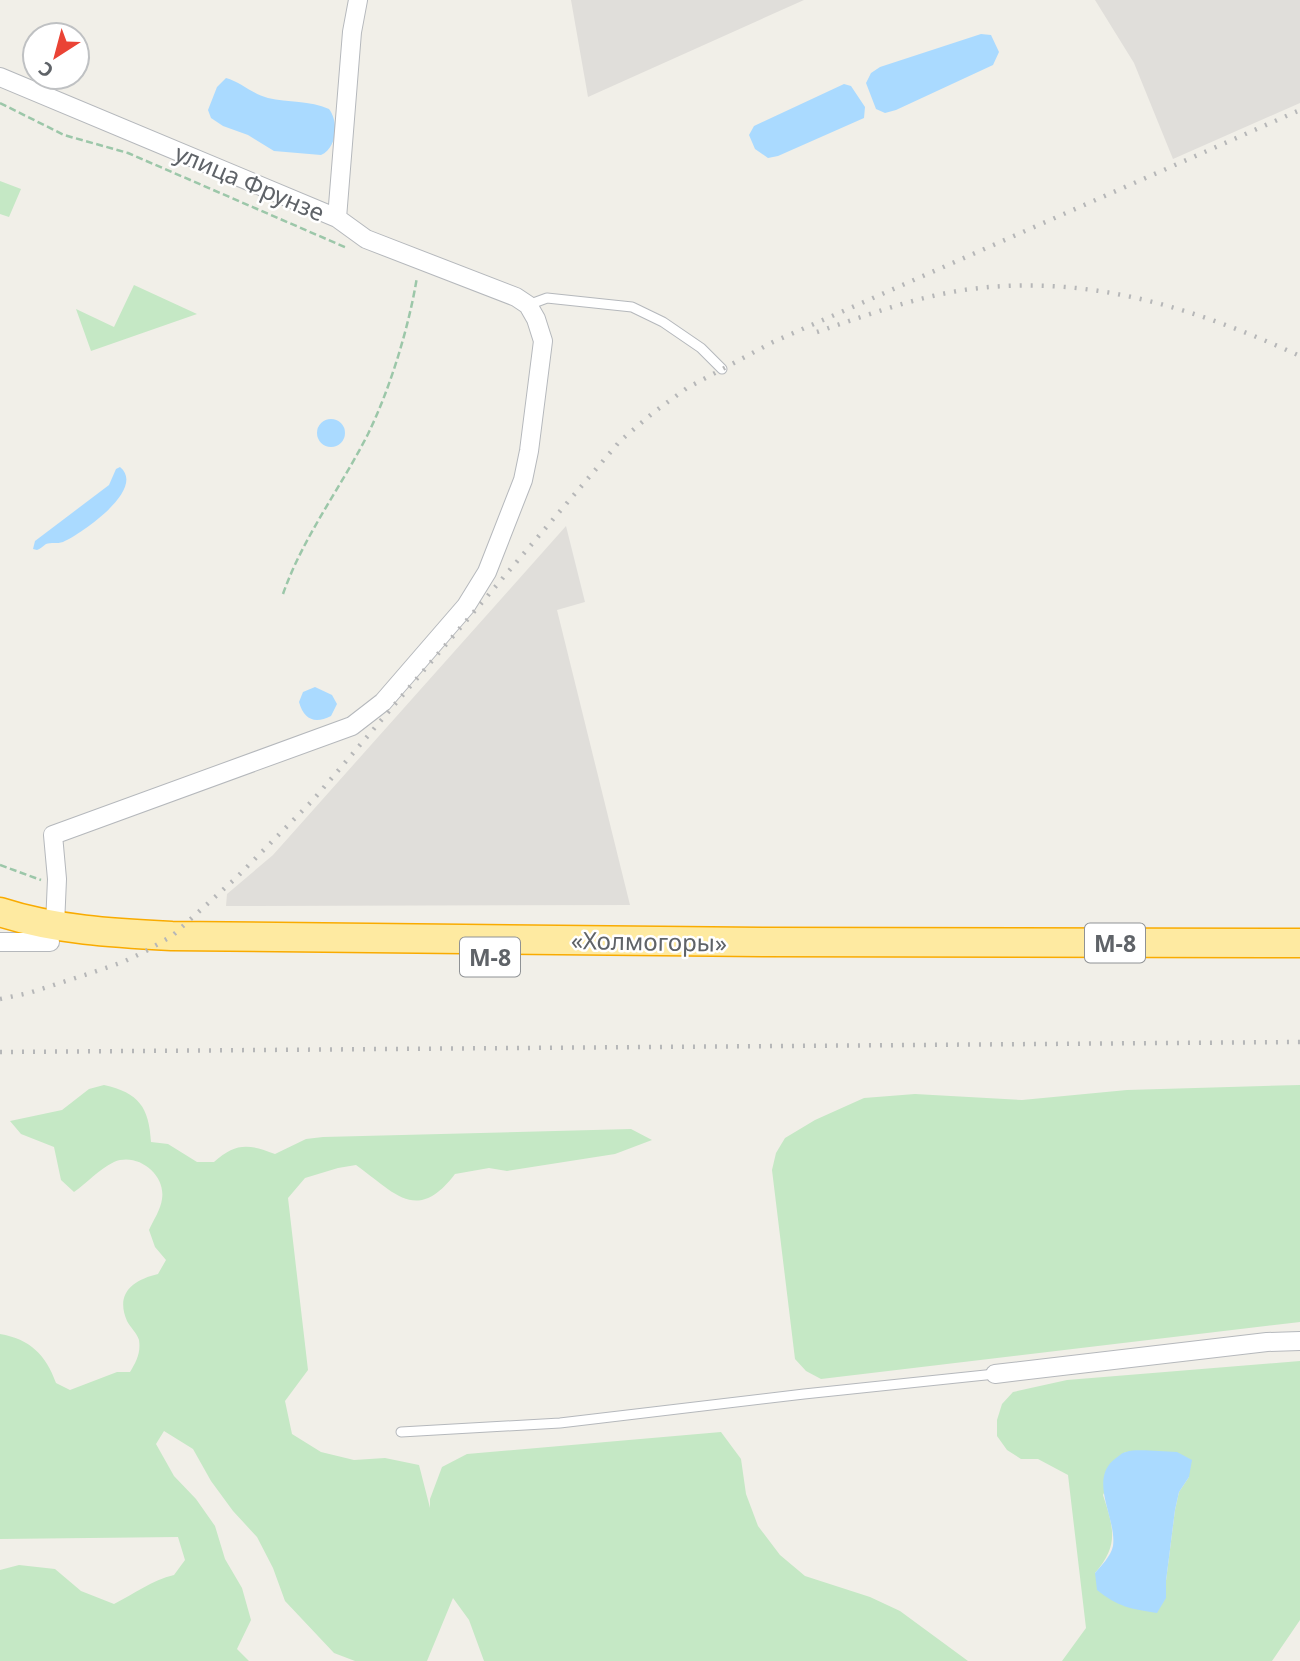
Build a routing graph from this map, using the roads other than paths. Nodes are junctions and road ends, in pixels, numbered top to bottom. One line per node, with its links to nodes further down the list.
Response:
1 (358, 0): 3 (street, улица Фрунзе)
2 (0, 77): 3 (street, улица Фрунзе)
3 (337, 218): 4 (street)
4 (528, 305): 5 (lane); 8 (street)
5 (722, 369)
6 (0, 912): 8 (highway, «Холмогоры» / М-8)
7 (0, 931): 8 (highway, «Холмогоры» / М-8)
8 (52, 934): 9 (street); 10 (highway, «Холмогоры» / М-8); 11 (highway, «Холмогоры» / М-8)
9 (0, 942)
10 (1300, 943)
11 (1300, 961)
12 (1300, 1341): 13 (street)
13 (996, 1374): 14 (lane)
14 (401, 1432)

